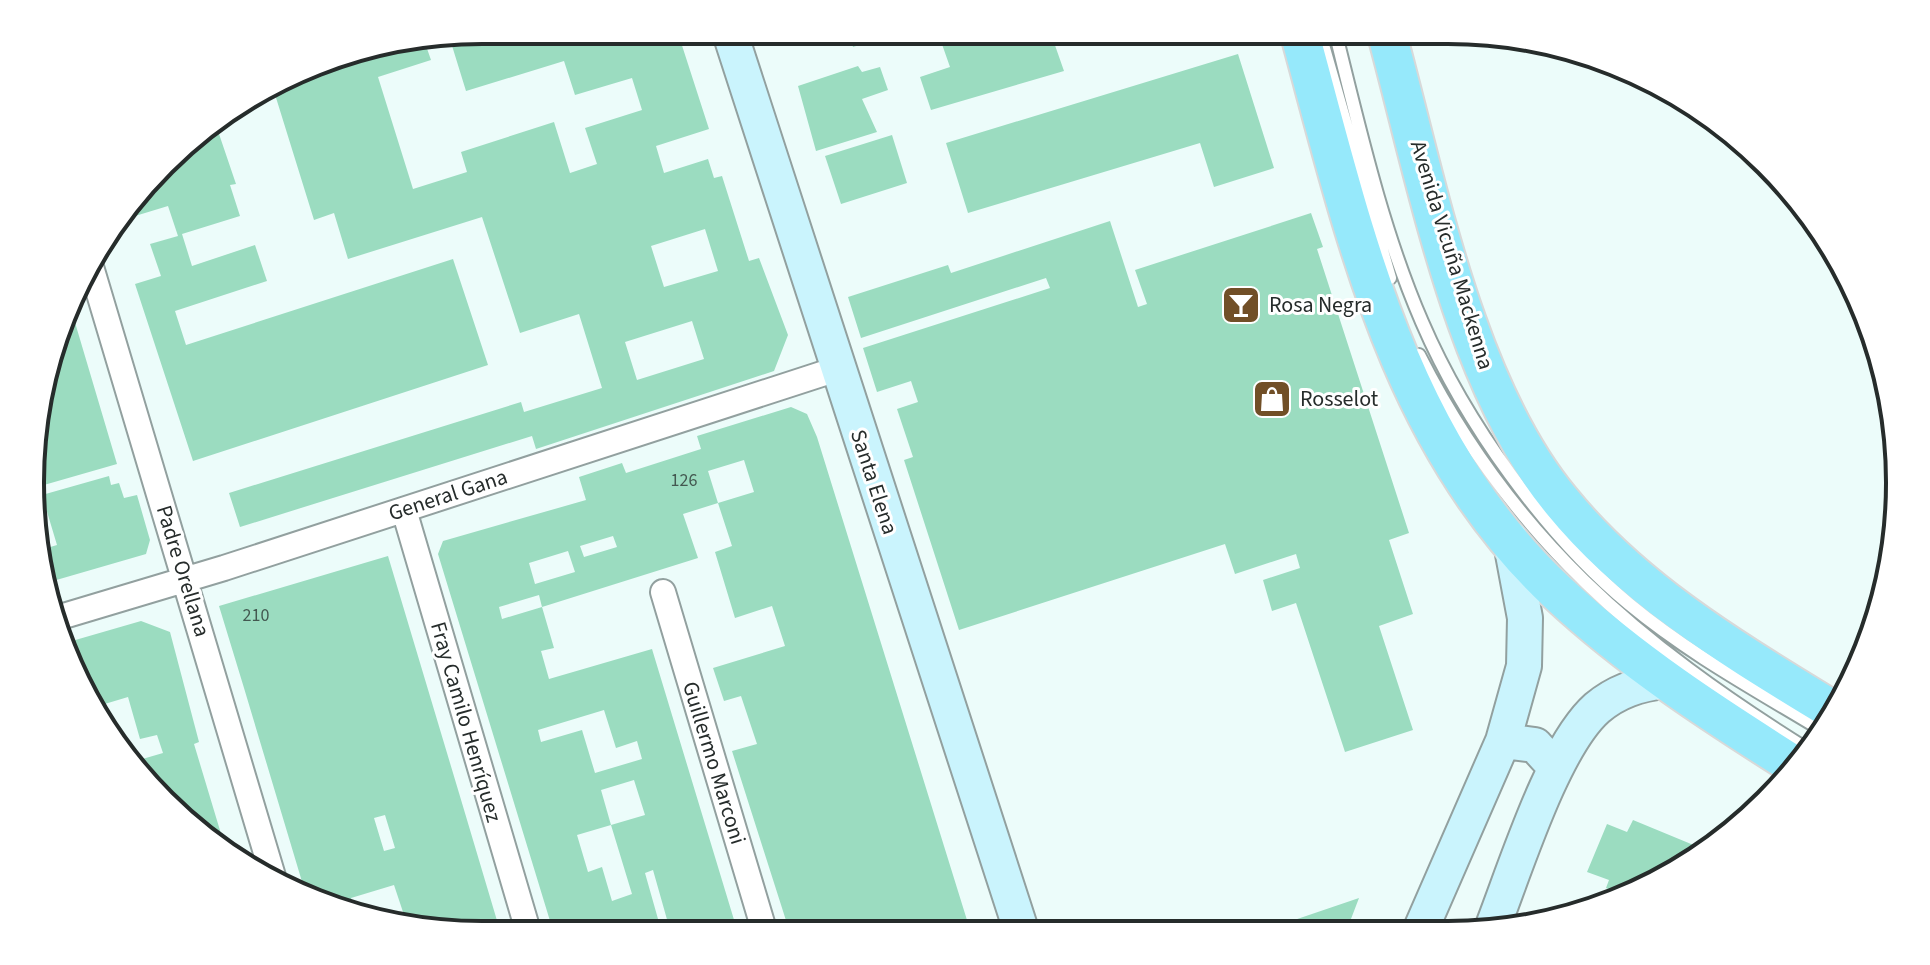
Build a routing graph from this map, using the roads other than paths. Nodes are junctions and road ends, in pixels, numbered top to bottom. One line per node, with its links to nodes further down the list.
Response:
1 (733, 44): 9 (main road, Santa Elena)
2 (1303, 44): 11 (main road)
3 (1323, 44): 7 (lane)
4 (1339, 44): 17 (lane)
5 (1390, 44): 16 (main road, Avenida Vicuña Mackenna)
6 (95, 279): 12 (street, Padre Orellana)
7 (1394, 291)
8 (1411, 336): 19 (lane)
9 (837, 369): 10 (street, General Gana); 26 (main road, Santa Elena)
10 (404, 510): 12 (street, General Gana); 24 (street, Fray Camilo Henríquez)
11 (1510, 538): 15 (main road); 18 (main road)
12 (185, 580): 14 (street, General Gana); 22 (street, Padre Orellana)
13 (663, 592): 25 (street, Guillermo Marconi)
14 (65, 616)
15 (1665, 681): 20 (main road); 21 (main road)
16 (1825, 705)
17 (1813, 725)
18 (1503, 741): 21 (main road); 27 (main road)
19 (1799, 744)
20 (1786, 760)
21 (1556, 768): 23 (main road)
22 (270, 866)
23 (1496, 918)
24 (525, 921)
25 (761, 921)
26 (1018, 921)
27 (1424, 921)

